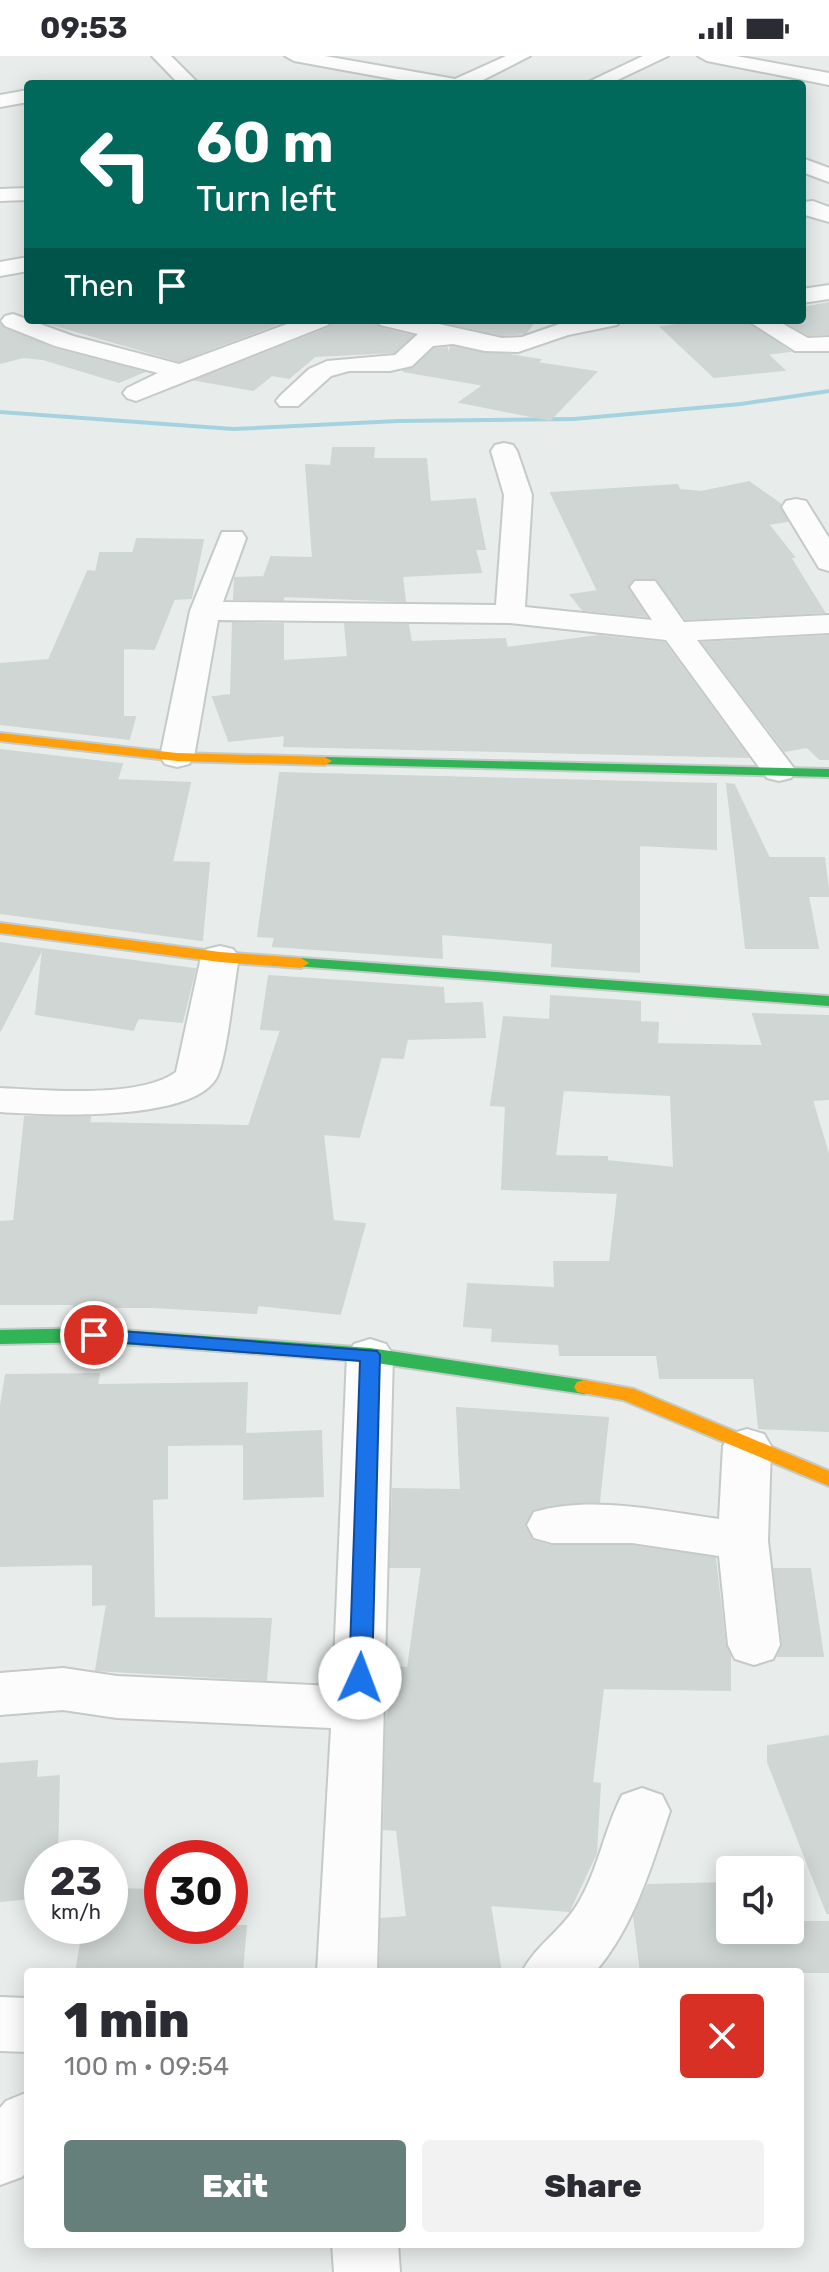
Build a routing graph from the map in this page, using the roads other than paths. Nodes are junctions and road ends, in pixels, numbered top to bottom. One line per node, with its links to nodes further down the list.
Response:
1 (161, 56): 9 (street)
2 (294, 56): 7 (street)
3 (521, 56): 11 (street)
4 (659, 56): 12 (street)
5 (707, 56): 8 (street)
6 (435, 63): 7 (street)
7 (407, 76): 10 (street)
8 (825, 77)
9 (186, 80)
10 (429, 80)
11 (469, 80)
12 (602, 80)
13 (24, 96): 14 (street)
14 (0, 99)
15 (829, 149): 16 (street)
16 (806, 160)
17 (806, 164): 18 (street)
18 (829, 176)
19 (24, 194): 20 (street)
20 (0, 195)
21 (24, 265): 22 (street)
22 (0, 269)
23 (829, 292): 24 (street)
24 (806, 295)
25 (14, 321): 32 (street)
26 (309, 324): 32 (street)
27 (424, 324): 30 (street)
28 (589, 324): 30 (street)
29 (766, 324): 31 (street)
30 (450, 337): 34 (street)
31 (829, 344)
32 (181, 372): 33 (street)
33 (136, 393)
34 (289, 401)
35 (504, 451): 41 (street)
36 (796, 507): 38 (street)
37 (232, 538): 40 (street)
38 (829, 562)
39 (645, 587): 43 (street)
40 (205, 611): 41 (street); 45 (street)
41 (510, 614): 43 (street)
42 (829, 624): 43 (street)
43 (674, 632): 46 (street)
44 (0, 737): 45 (street)
45 (177, 757): 46 (street)
46 (779, 771): 47 (street)
47 (829, 773)
48 (0, 928): 49 (street)
49 (220, 957): 50 (street); 51 (street)
50 (829, 1001)
51 (0, 1100)
52 (0, 1337): 53 (street)
53 (370, 1355): 54 (street); 60 (street)
54 (747, 1446): 55 (street); 57 (street)
55 (829, 1479)
56 (552, 1525): 57 (street)
57 (743, 1541): 58 (street)
58 (754, 1645)
59 (0, 1694): 60 (street)
60 (359, 1708): 62 (street)
61 (642, 1811): 63 (street)
62 (347, 1968)
63 (558, 1968)
64 (0, 2024): 65 (street)
65 (24, 2025)
66 (24, 2126): 67 (street)
67 (0, 2156)
68 (365, 2248): 69 (street)
69 (367, 2272)

